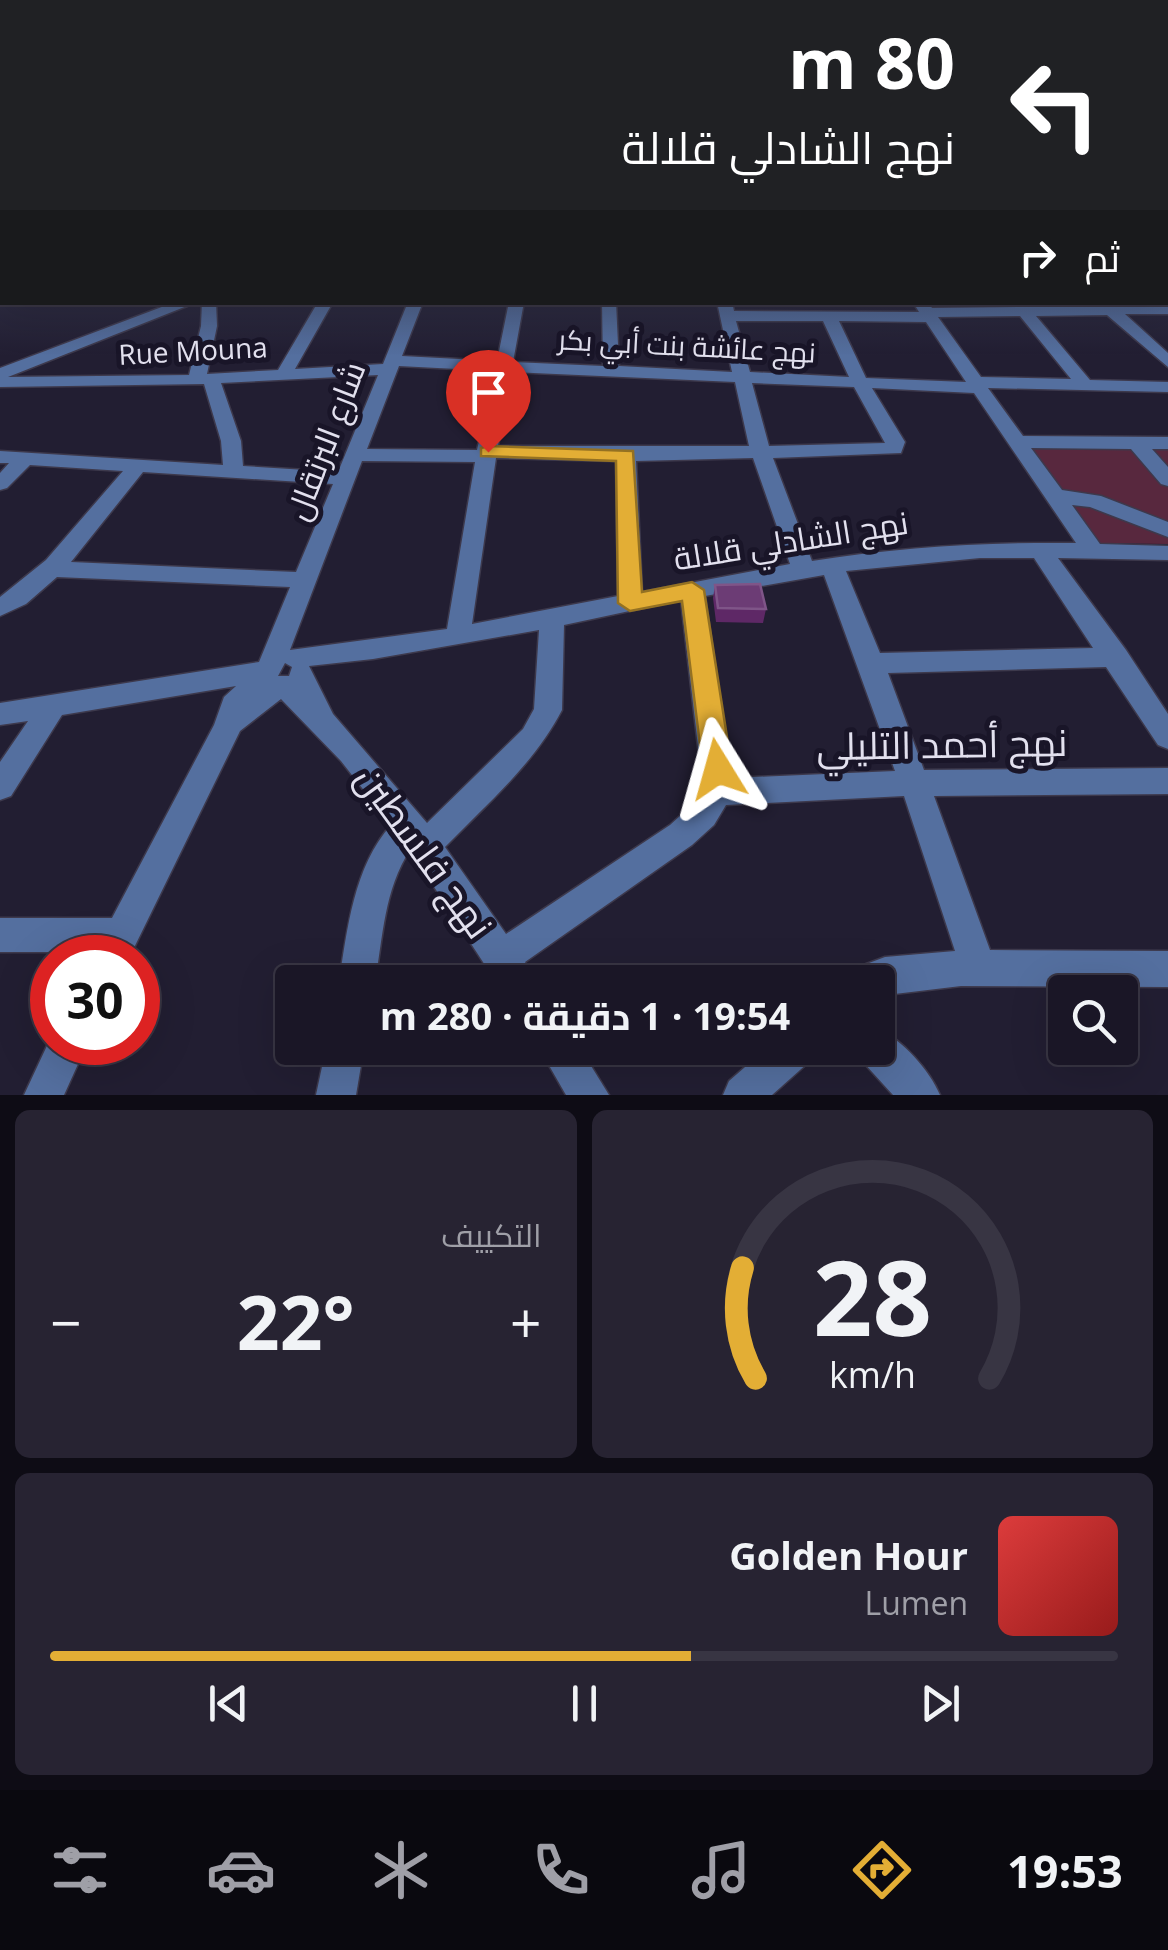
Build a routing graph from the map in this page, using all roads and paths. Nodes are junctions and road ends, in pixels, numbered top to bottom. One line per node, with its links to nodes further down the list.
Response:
1 (182, 305): 19 (street, Rue Mouna)
2 (214, 305): 20 (street)
3 (324, 305): 17 (street)
4 (415, 305): 15 (street, شارع البرتقال)
5 (516, 305): 14 (street)
6 (610, 305): 16 (street)
7 (725, 307): 12 (street); 18 (street)
8 (1108, 307): 9 (street); 10 (street); 13 (street)
9 (1017, 309): 11 (street); 22 (street)
10 (1168, 309)
11 (925, 311): 12 (street); 23 (street)
12 (829, 317): 21 (street)
13 (1168, 362)
14 (503, 363): 15 (street, نهج عائشة بنت أبي بكر); 16 (street, نهج عائشة بنت أبي بكر); 30 (street)
15 (390, 365): 17 (street, Rue Mouna); 29 (street, شارع البرتقال)
16 (611, 368): 18 (street, نهج عائشة بنت أبي بكر)
17 (284, 374): 20 (street, Rue Mouna)
18 (744, 376): 21 (street, نهج عائشة بنت أبي بكر); 28 (street)
19 (0, 378): 20 (street, Rue Mouna)
20 (204, 379): 35 (street)
21 (860, 383): 23 (street, نهج عائشة بنت أبي بكر); 28 (street)
22 (1084, 384): 23 (street, نهج عائشة بنت أبي بكر); 24 (street, نهج عائشة بنت أبي بكر)
23 (977, 385): 25 (street)
24 (1168, 388)
25 (1019, 442): 26 (street); 39 (street)
26 (1136, 442): 27 (street); 37 (street)
27 (1168, 442)
28 (760, 450): 31 (street); 44 (street)
29 (356, 454): 30 (street); 36 (street, شارع البرتقال)
30 (487, 454): 31 (street); 51 (street)
31 (626, 455): 48 (street)
32 (0, 457): 33 (street)
33 (24, 461): 34 (street); 38 (street)
34 (138, 465): 35 (street); 45 (street)
35 (234, 469): 36 (street)
36 (347, 478): 47 (street, شارع البرتقال)
37 (1168, 480)
38 (0, 484)
39 (1055, 496): 40 (street); 42 (street)
40 (1168, 530)
41 (1039, 548): 42 (street, نهج الشادلي قلالة); 44 (street, نهج الشادلي قلالة); 52 (street)
42 (1093, 551): 43 (street, نهج الشادلي قلالة)
43 (1168, 553)
44 (818, 568): 46 (street, نهج الشادلي قلالة); 53 (street)
45 (51, 569): 47 (street); 49 (street)
46 (692, 590): 48 (street, نهج الشادلي قلالة); 61 (street)
47 (302, 592): 54 (street, شارع البرتقال)
48 (630, 603): 50 (street, نهج الشادلي قلالة)
49 (0, 607)
50 (552, 618): 51 (street, نهج الشادلي قلالة); 62 (street)
51 (458, 636): 54 (street, نهج الشادلي قلالة)
52 (1116, 657): 53 (street); 57 (street)
53 (874, 663): 59 (street)
54 (284, 671): 55 (street); 62 (street, نهج فلسطين); 64 (street)
55 (52, 706): 56 (street); 60 (street)
56 (0, 714)
57 (1168, 737)
58 (1168, 781): 59 (street, نهج أحمد التليلي)
59 (912, 783): 61 (street, نهج أحمد التليلي); 69 (street)
60 (0, 788)
61 (718, 792): 68 (street)
62 (420, 835): 66 (street); 67 (street, نهج فلسطين)
63 (0, 935): 65 (street)
64 (121, 935)
65 (30, 938)
66 (360, 965)
67 (506, 965)
68 (515, 965)
69 (979, 968): 70 (street); 71 (street)
70 (1168, 969)
71 (895, 973)
72 (58, 1065): 77 (street)
73 (342, 1065): 78 (street)
74 (569, 1065): 79 (street)
75 (776, 1065): 80 (street)
76 (893, 1065): 81 (street)
77 (44, 1095)
78 (336, 1095)
79 (588, 1095)
80 (743, 1095)
81 (920, 1095)

